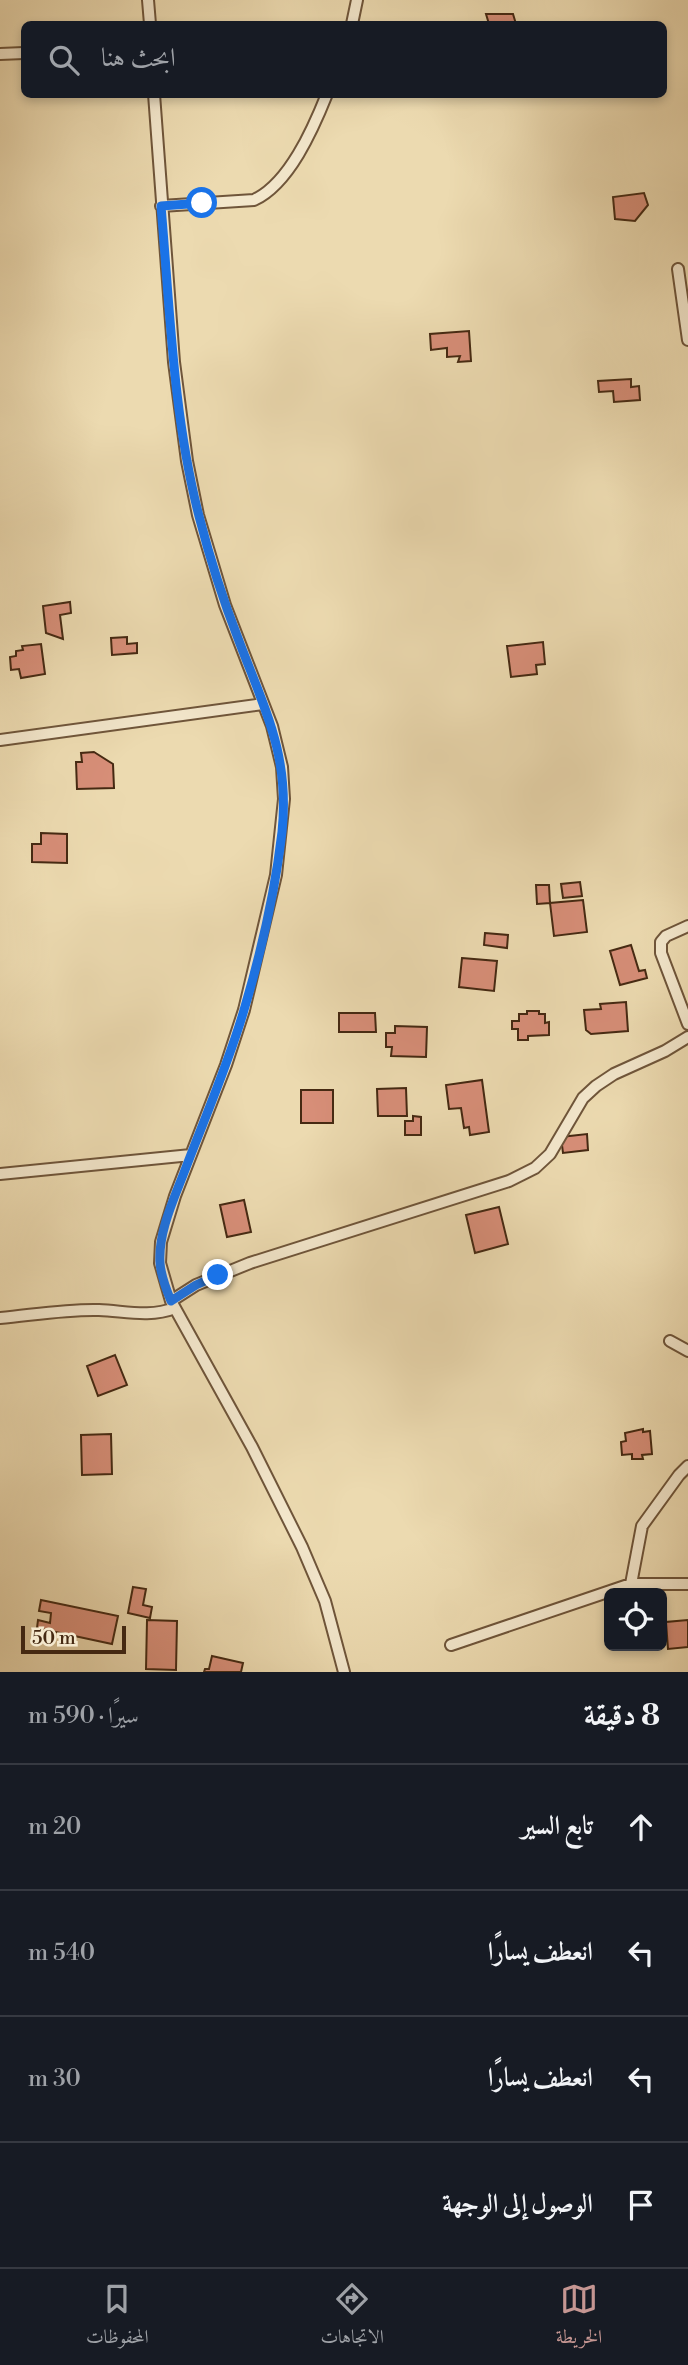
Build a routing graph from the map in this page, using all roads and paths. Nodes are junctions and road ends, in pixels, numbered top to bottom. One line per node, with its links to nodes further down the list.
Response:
1 (148, 0): 3 (street)
2 (357, 0): 4 (street)
3 (150, 21)
4 (353, 21)
5 (21, 53): 6 (street)
6 (0, 54)
7 (154, 98): 9 (street)
8 (325, 98): 9 (street)
9 (161, 206): 12 (street)
10 (678, 269): 11 (street)
11 (688, 340)
12 (263, 704): 13 (street); 17 (street)
13 (0, 740)
14 (688, 926): 15 (street)
15 (688, 1024)
16 (688, 1035): 19 (street)
17 (191, 1155): 18 (street); 19 (street)
18 (0, 1174)
19 (173, 1304): 20 (street); 27 (street)
20 (0, 1318)
21 (670, 1341): 22 (street)
22 (688, 1351)
23 (688, 1466): 24 (street)
24 (631, 1584): 25 (street); 26 (street)
25 (688, 1584)
26 (451, 1645)
27 (344, 1672)

